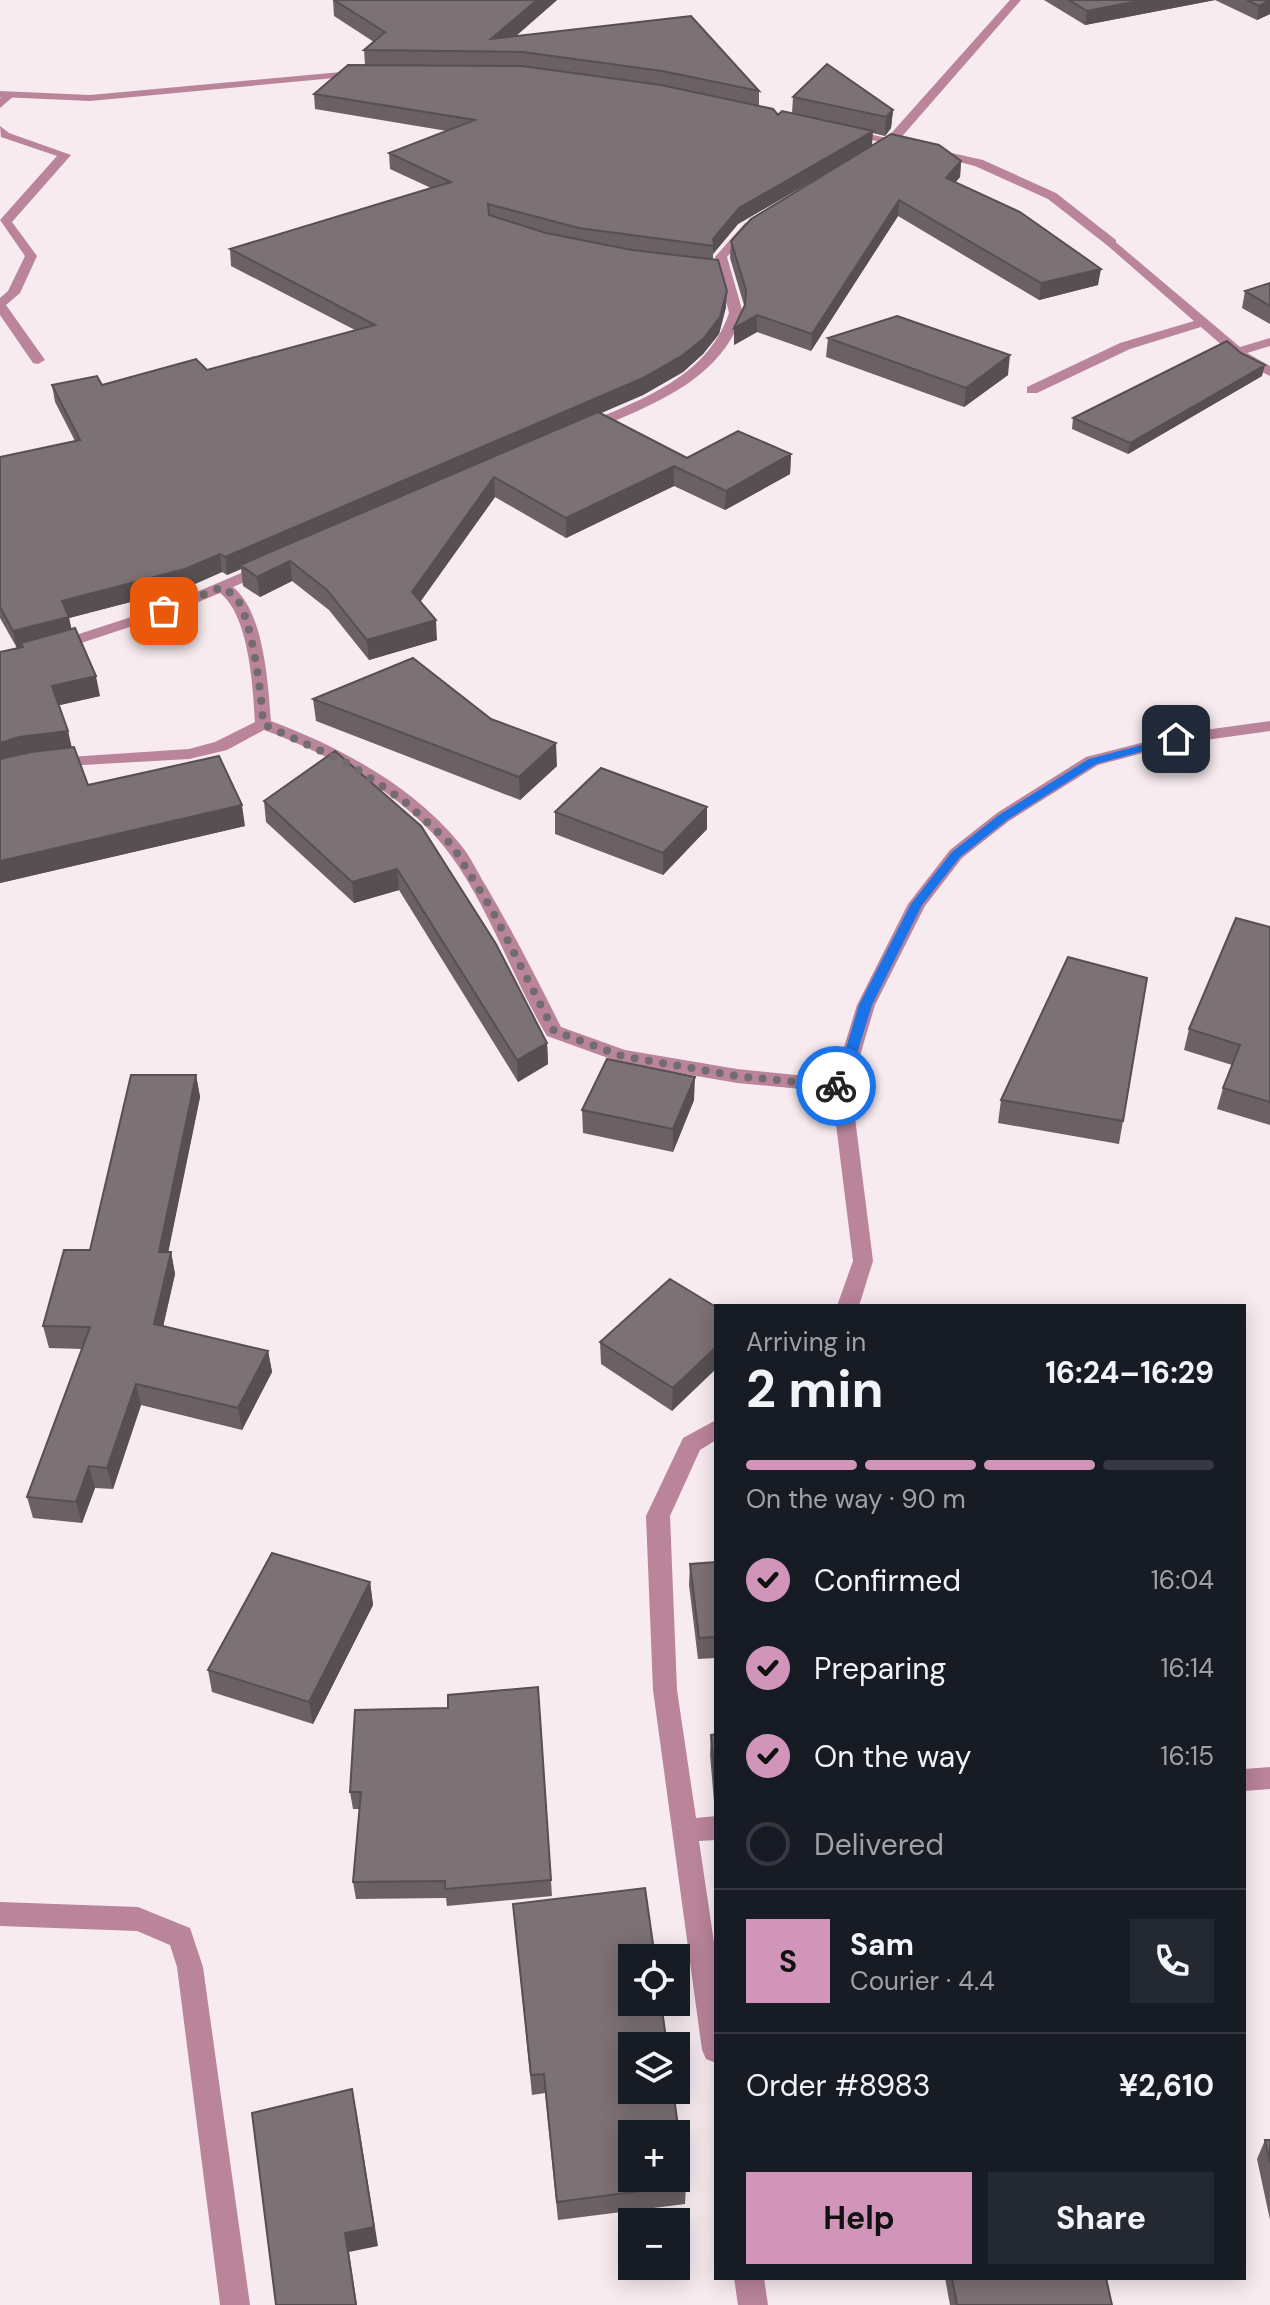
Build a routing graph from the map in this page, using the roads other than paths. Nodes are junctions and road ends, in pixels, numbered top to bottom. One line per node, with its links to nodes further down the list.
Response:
1 (1016, 0): 7 (street)
2 (380, 74): 3 (street)
3 (4, 94): 4 (street)
4 (0, 105)
5 (0, 129): 10 (street)
6 (835, 130): 7 (street)
7 (890, 142): 8 (street); 11 (street)
8 (863, 157)
9 (757, 222): 17 (street)
10 (0, 305): 14 (street)
11 (1203, 322): 13 (street); 16 (street)
12 (1270, 342): 13 (street)
13 (1237, 352): 15 (street)
14 (38, 360)
15 (1270, 372)
16 (1032, 390)
17 (572, 435)
18 (284, 560): 19 (street)
19 (222, 587): 20 (street); 21 (street)
20 (39, 652)
21 (263, 724): 23 (street); 24 (street)
22 (1270, 726): 24 (street)
23 (38, 765)
24 (841, 1086): 25 (street)
25 (849, 1304)
26 (714, 1430): 30 (street)
27 (1270, 1778): 28 (street)
28 (1246, 1780)
29 (714, 1828): 30 (street)
30 (684, 1831): 32 (street)
31 (0, 1914): 34 (street)
32 (714, 2036)
33 (749, 2280): 35 (street)
34 (235, 2305)
35 (753, 2305)

